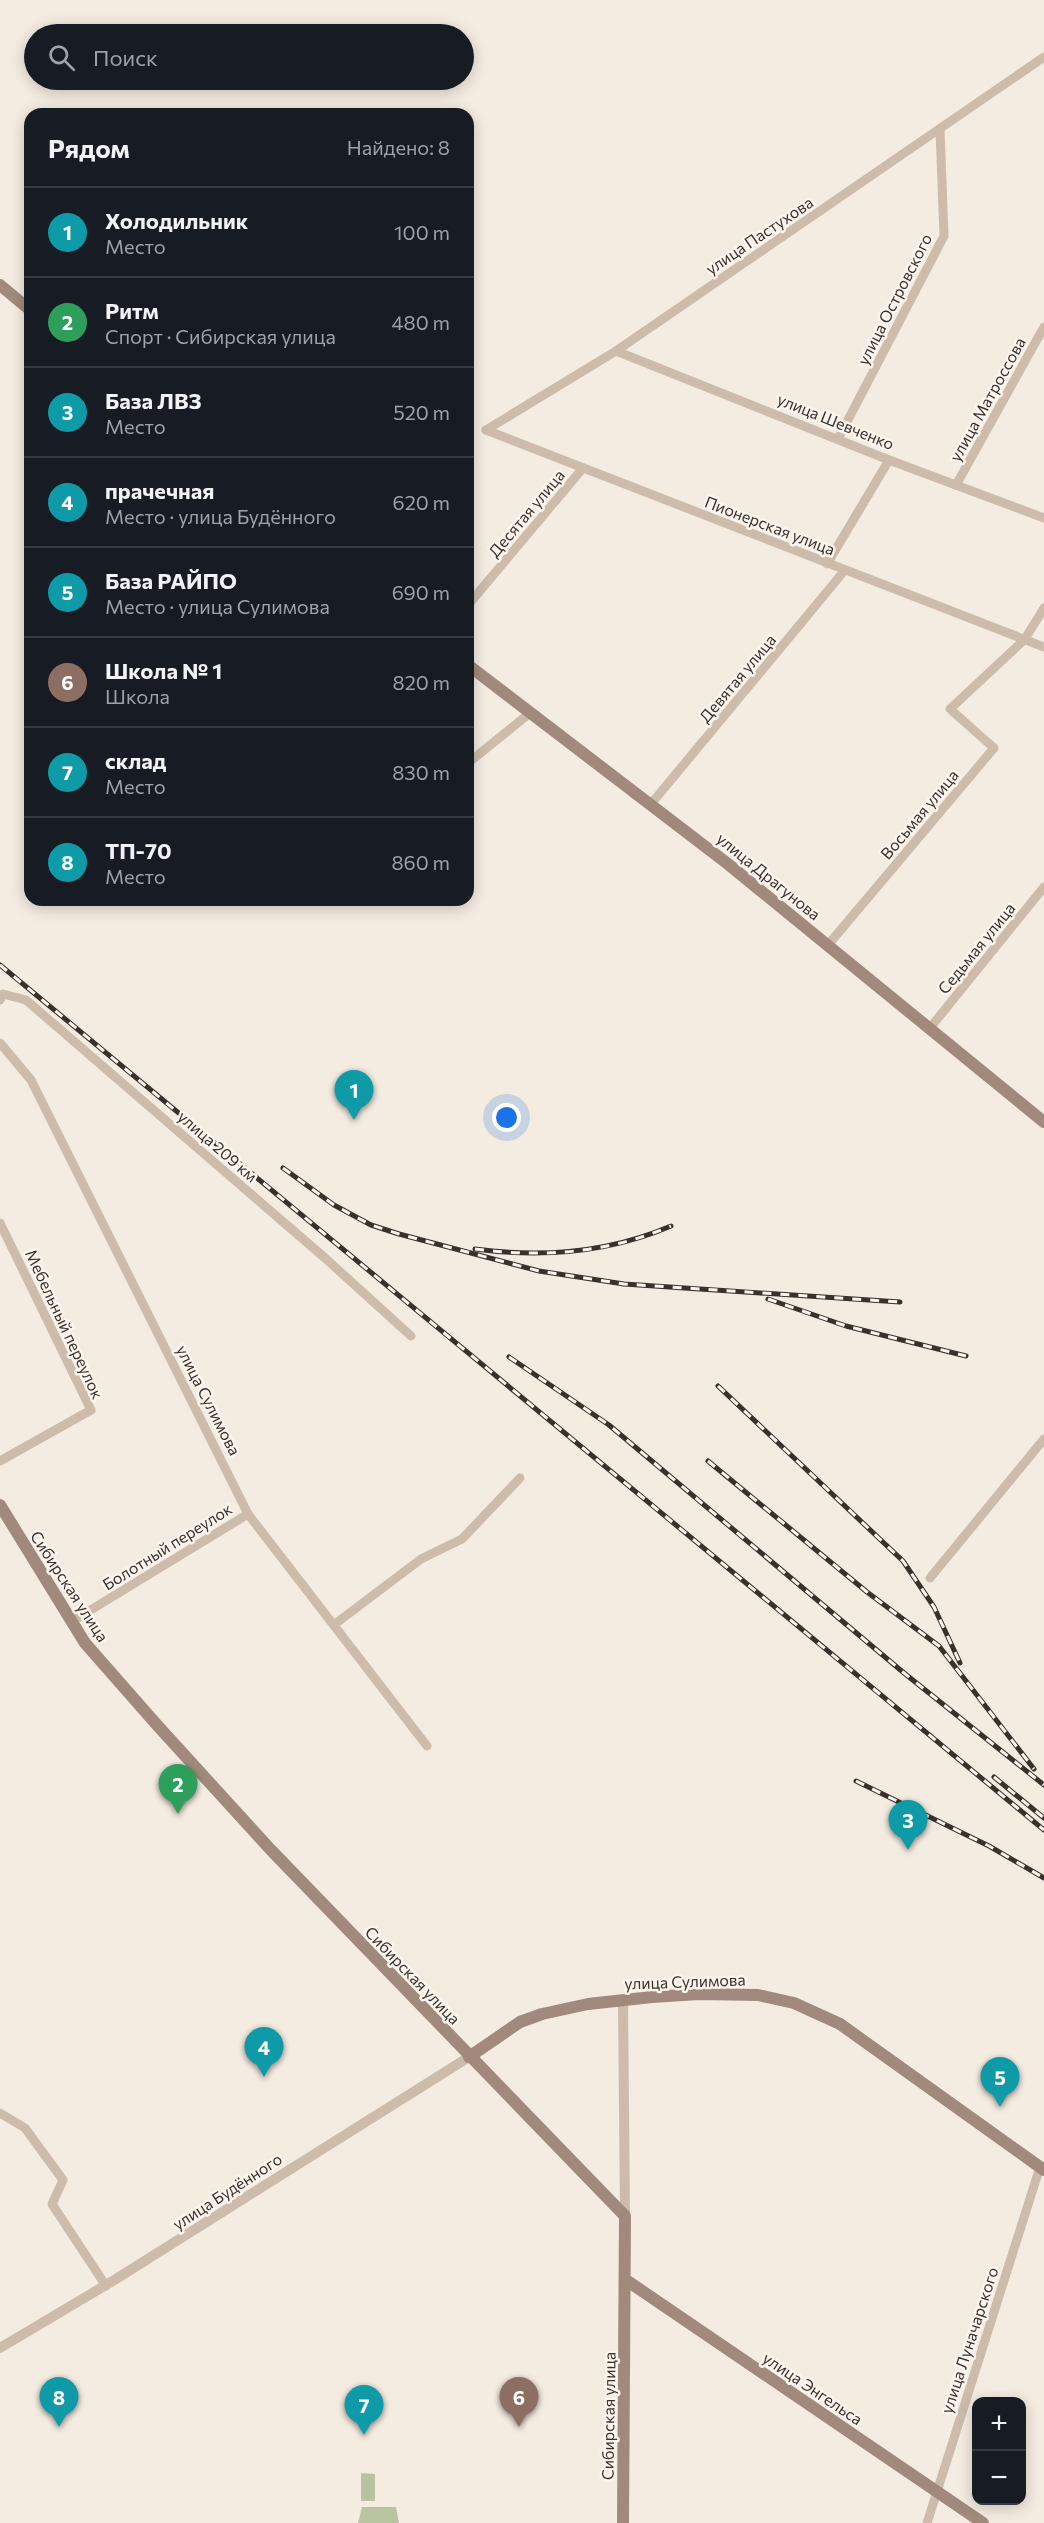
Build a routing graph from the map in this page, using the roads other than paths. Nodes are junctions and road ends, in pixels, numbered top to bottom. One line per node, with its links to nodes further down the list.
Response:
1 (1044, 57): 2 (street, улица Пастухова)
2 (940, 130): 6 (street, улица Пастухова); 8 (street, улица Островского)
3 (0, 285): 4 (main road)
4 (24, 305)
5 (1044, 327): 11 (street, улица Матроссова)
6 (616, 351): 7 (street, улица Пастухова); 8 (street, улица Шевченко)
7 (486, 430): 10 (street, Пионерская улица)
8 (839, 437): 9 (street, улица Шевченко)
9 (889, 460): 11 (street, улица Шевченко); 13 (street)
10 (583, 468): 13 (street, Пионерская улица); 15 (street, Десятая улица)
11 (956, 485): 12 (street, улица Шевченко)
12 (1044, 518)
13 (827, 564): 14 (street, Пионерская улица)
14 (845, 570): 17 (street, Пионерская улица); 22 (street, Девятая улица)
15 (474, 598)
16 (1044, 608): 17 (street)
17 (1024, 639): 18 (street, Пионерская улица); 24 (street, Восьмая улица)
18 (1044, 647)
19 (474, 670): 20 (main road, улица Драгунова)
20 (530, 713): 21 (street); 22 (main road, улица Драгунова)
21 (474, 758)
22 (651, 804): 24 (main road, улица Драгунова)
23 (1044, 887): 26 (street, Седьмая улица)
24 (828, 945): 26 (main road, улица Драгунова)
25 (0, 1000): 30 (street, улица 209 км)
26 (930, 1028): 28 (main road, улица Драгунова)
27 (0, 1043): 35 (street, улица Сулимова)
28 (1044, 1122)
29 (0, 1223): 32 (street, Мебельный переулок)
30 (411, 1336)
31 (1044, 1439): 36 (street)
32 (0, 1461)
33 (520, 1478): 38 (street)
34 (0, 1505): 37 (main road, Сибирская улица)
35 (248, 1514): 37 (street, Болотный переулок); 38 (street, улица Сулимова)
36 (930, 1578)
37 (71, 1622): 41 (main road, Сибирская улица)
38 (335, 1624): 39 (street, улица Сулимова)
39 (428, 1746)
40 (623, 2000): 41 (main road, улица Сулимова); 43 (main road, улица Сулимова); 44 (street)
41 (469, 2056): 44 (main road, Сибирская улица); 46 (street, улица Будённого)
42 (0, 2113): 46 (street)
43 (1042, 2168): 48 (street, улица Луначарского)
44 (625, 2216): 45 (main road, Сибирская улица)
45 (626, 2280): 48 (main road, улица Энгельса); 49 (main road, Сибирская улица)
46 (106, 2286): 47 (street, улица Будённого)
47 (0, 2348)
48 (937, 2492): 50 (street, улица Луначарского); 51 (main road, улица Энгельса)
49 (623, 2523)
50 (927, 2523)
51 (982, 2523)

